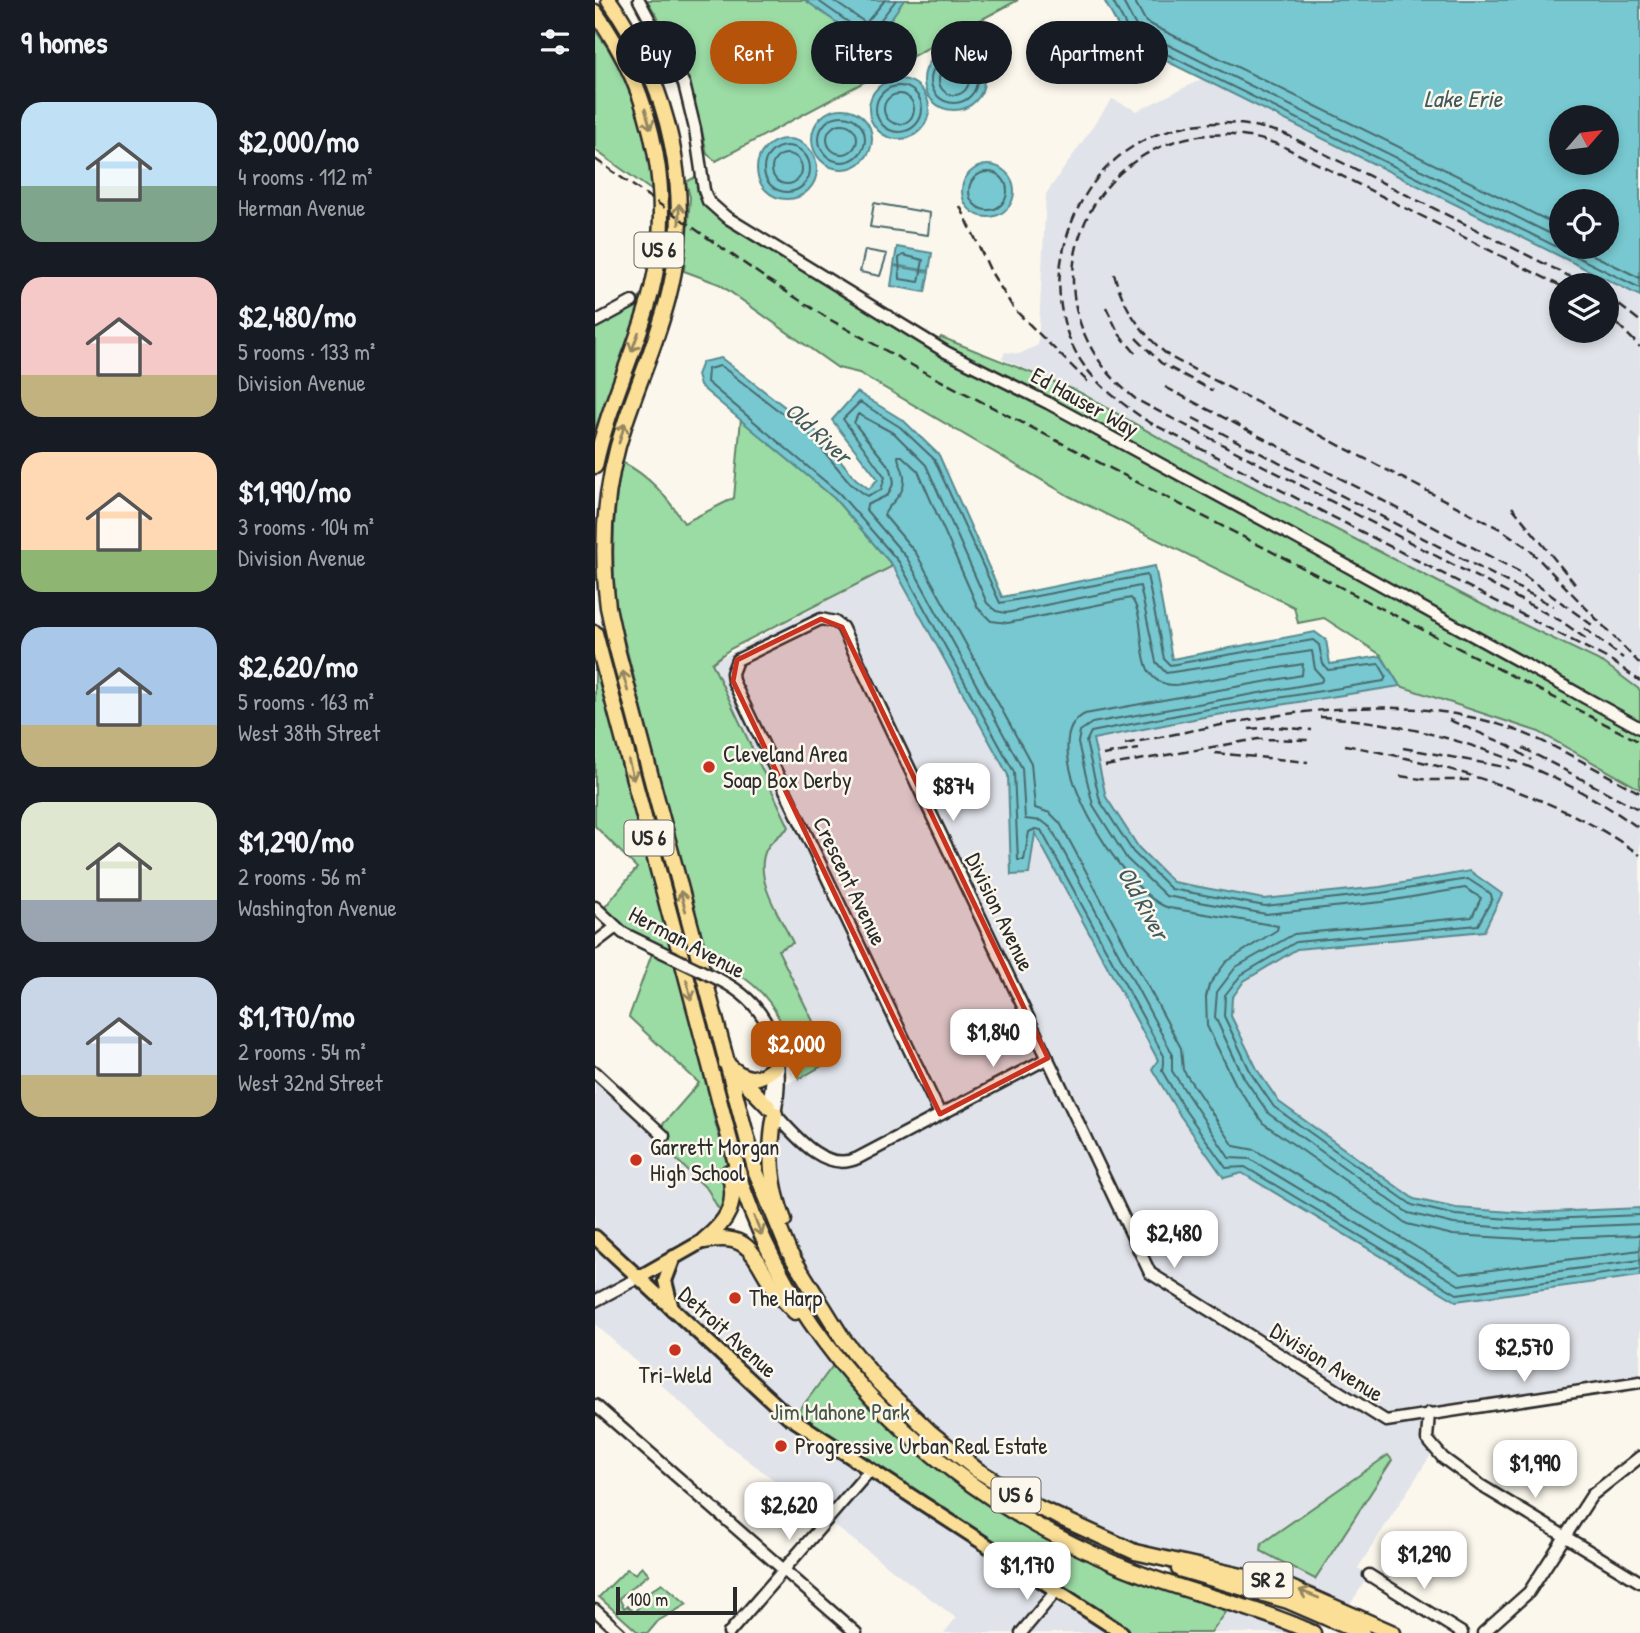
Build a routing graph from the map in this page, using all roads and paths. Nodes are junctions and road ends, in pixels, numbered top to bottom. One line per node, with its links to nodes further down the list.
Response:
1 (608, 0): 16 (highway, US 6, one-way to 1)
2 (639, 0): 9 (street, Ed Hauser Way)
3 (595, 12): 6 (highway, US 6, one-way to 6)
4 (632, 302): 5 (street)
5 (595, 322)
6 (595, 466)
7 (595, 633): 13 (highway, US 6, one-way to 13)
8 (734, 664): 15 (street, Division Avenue); 21 (street, Crescent Avenue)
9 (1640, 728)
10 (595, 907): 11 (street, Herman Avenue)
11 (615, 927): 12 (street); 14 (street, Herman Avenue, bridge)
12 (595, 943)
13 (703, 1044): 24 (highway); 29 (highway, US 6, one-way to 29)
14 (776, 1050): 17 (street, Herman Avenue); 20 (street, Herman Avenue)
15 (1048, 1058): 21 (street); 32 (street, Division Avenue)
16 (726, 1062): 19 (highway); 33 (highway, US 6)
17 (775, 1067): 19 (highway); 20 (street, Herman Avenue)
18 (595, 1072): 22 (street)
19 (740, 1077): 20 (highway)
20 (772, 1110): 21 (street); 33 (highway)
21 (940, 1114)
22 (664, 1136)
23 (595, 1237): 26 (main road, Detroit Avenue)
24 (703, 1241): 25 (main road); 29 (highway)
25 (674, 1257): 26 (main road); 28 (main road)
26 (638, 1278): 27 (street); 28 (main road, Detroit Avenue)
27 (595, 1301)
28 (672, 1309): 35 (main road, Detroit Avenue)
29 (823, 1341): 41 (highway, US 6)
30 (1640, 1382): 32 (street)
31 (595, 1405): 38 (street)
32 (1429, 1413): 36 (street)
33 (910, 1415): 37 (highway, US 6)
34 (1640, 1457): 36 (street)
35 (871, 1469): 38 (street); 42 (main road, Detroit Avenue)
36 (1565, 1535): 40 (street); 54 (street)
37 (1135, 1552): 51 (highway, US 6); 52 (highway, SR 2, one-way to 37)
38 (784, 1572): 45 (street); 46 (street)
39 (1369, 1575): 53 (street)
40 (1640, 1583)
41 (1170, 1584): 49 (highway, SR 2); 50 (highway, US 6)
42 (1056, 1591): 47 (street); 48 (main road, Detroit Avenue)
43 (595, 1610): 44 (street)
44 (620, 1633)
45 (729, 1633)
46 (856, 1633)
47 (1021, 1633)
48 (1122, 1633)
49 (1313, 1633)
50 (1345, 1633)
51 (1362, 1633)
52 (1393, 1633)
53 (1462, 1633)
54 (1483, 1633)

